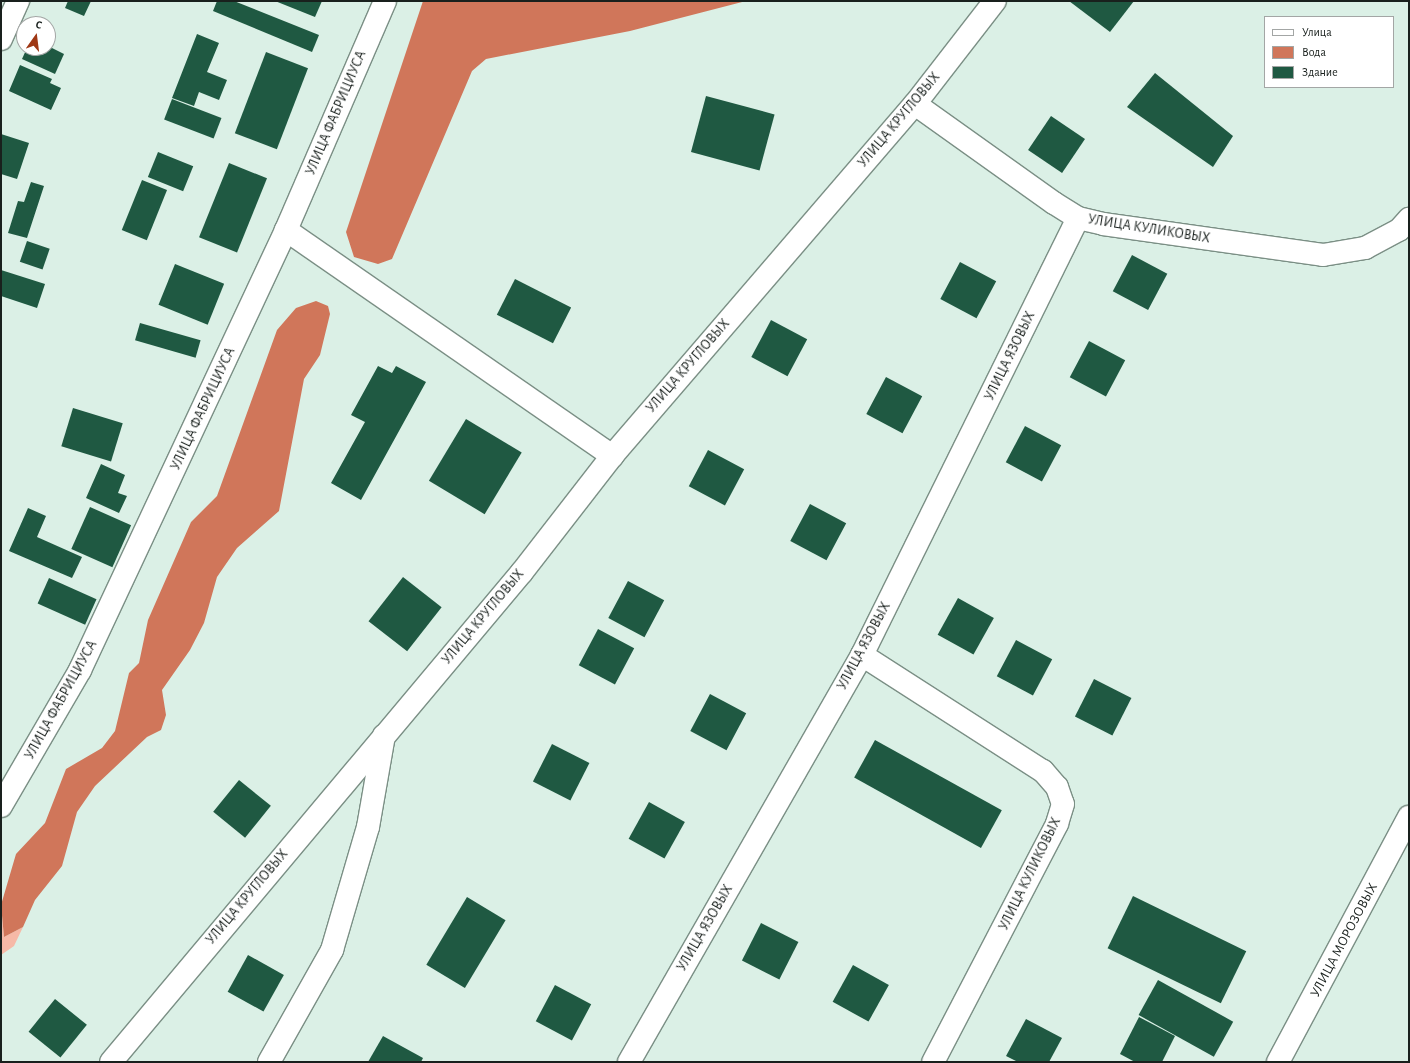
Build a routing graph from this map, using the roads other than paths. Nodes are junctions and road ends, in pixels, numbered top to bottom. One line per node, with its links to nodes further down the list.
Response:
1 (18, 1): 4 (street)
2 (385, 1): 8 (street, УЛИЦА ФАБРИЦИУСА)
3 (995, 1): 5 (street, УЛИЦА КРУГЛОВЫХ)
4 (1, 39)
5 (915, 104): 6 (street, УЛИЦА КУЛИКОВЫХ); 9 (street, УЛИЦА КРУГЛОВЫХ)
6 (1078, 218): 7 (street, УЛИЦА КУЛИКОВЫХ); 10 (street, УЛИЦА ЯЗОВЫХ)
7 (1409, 219)
8 (286, 230): 9 (street); 12 (street, УЛИЦА ФАБРИЦИУСА)
9 (612, 456): 11 (street, УЛИЦА КРУГЛОВЫХ)
10 (862, 655): 16 (street, УЛИЦА ЯЗОВЫХ); 17 (street, УЛИЦА КУЛИКОВЫХ)
11 (384, 734): 14 (street, УЛИЦА КРУГЛОВЫХ); 15 (street)
12 (1, 806)
13 (1409, 817): 18 (street, УЛИЦА МОРОЗОВЫХ)
14 (112, 1062)
15 (268, 1062)
16 (629, 1062)
17 (933, 1062)
18 (1278, 1062)

